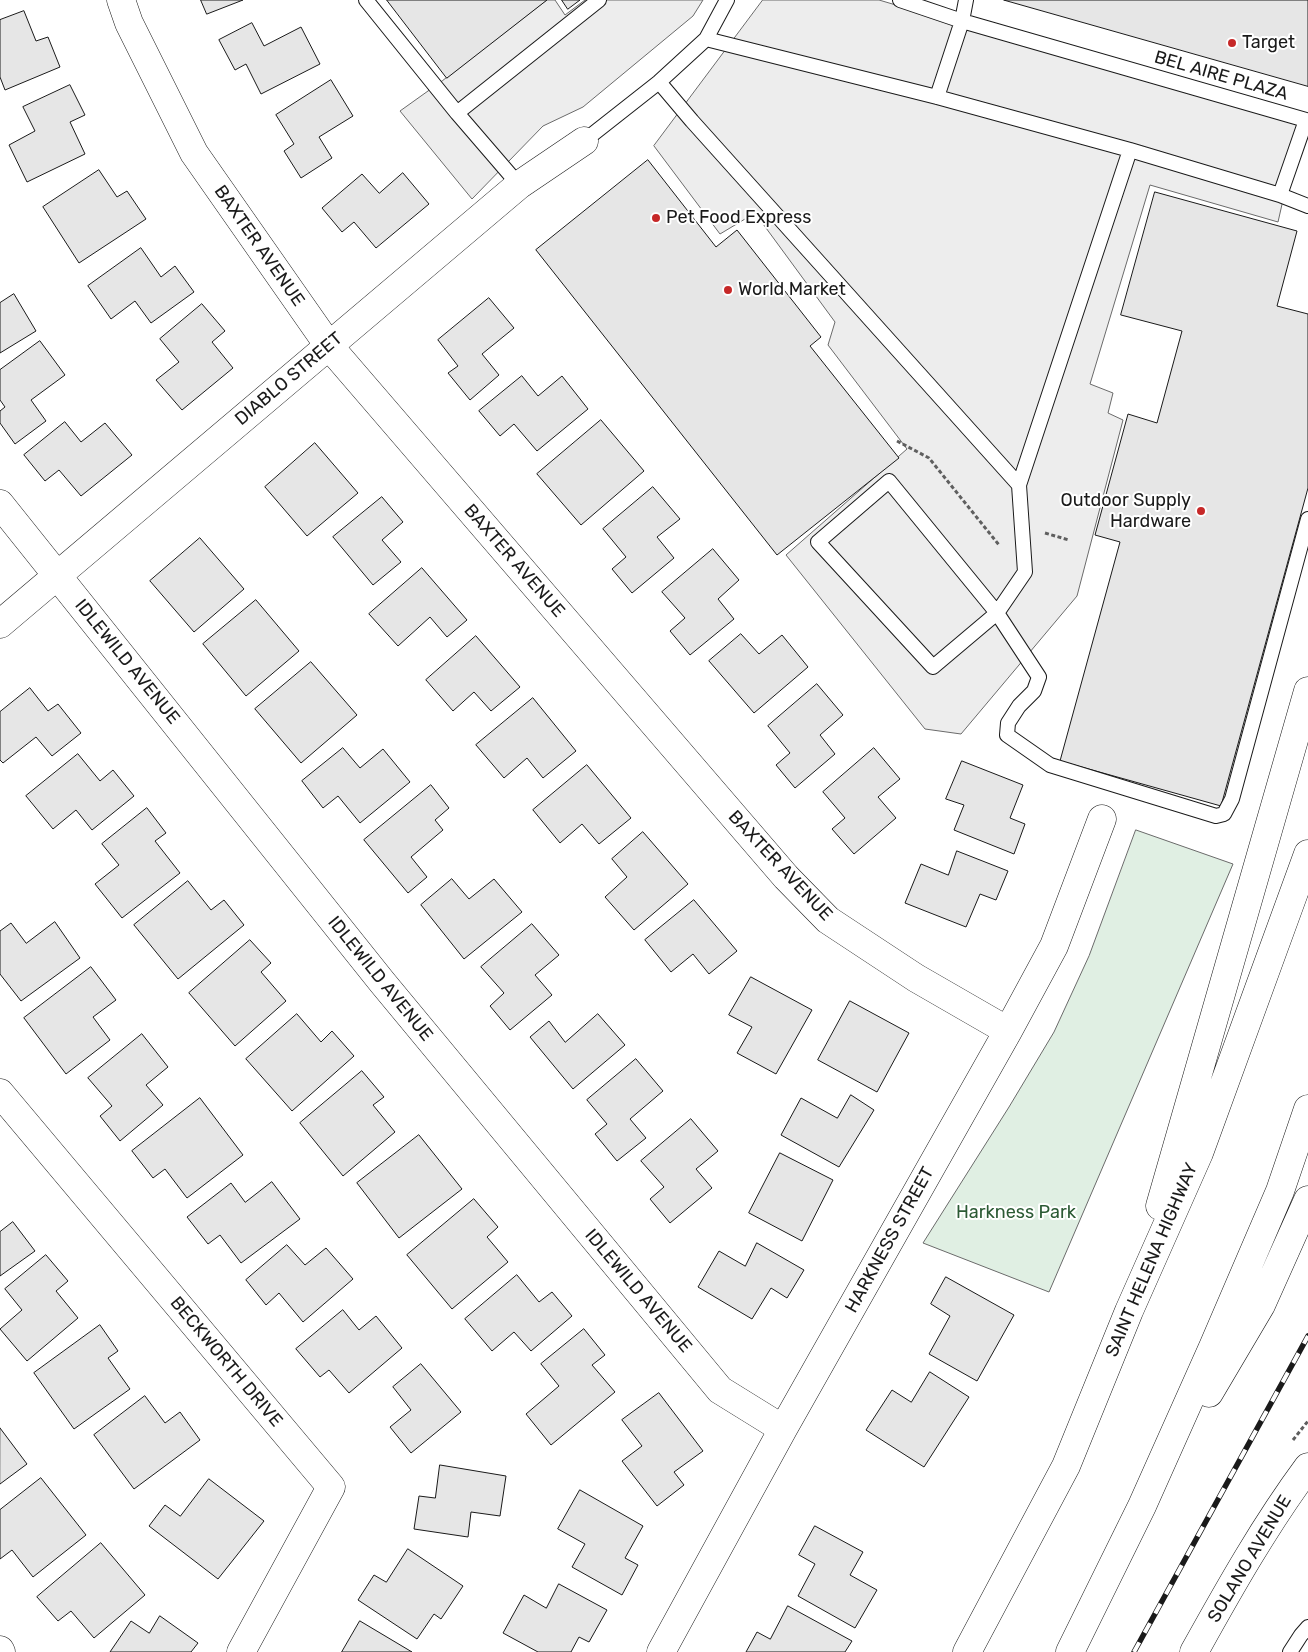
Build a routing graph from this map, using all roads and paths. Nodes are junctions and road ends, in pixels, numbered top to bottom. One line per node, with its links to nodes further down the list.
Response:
1 (121, 0): 17 (main road, BAXTER AVENUE)
2 (366, 0): 11 (lane)
3 (599, 0): 11 (lane)
4 (727, 0): 8 (lane)
5 (900, 0): 7 (lane, BEL AIRE PLAZA)
6 (966, 0): 7 (lane)
7 (962, 20): 10 (lane); 15 (lane, BEL AIRE PLAZA)
8 (706, 39): 9 (lane); 10 (lane)
9 (659, 82): 12 (lane); 19 (lane)
10 (937, 97): 13 (lane)
11 (457, 113): 14 (lane)
12 (584, 141): 14 (main road, DIABLO STREET)
13 (1130, 150): 15 (lane); 19 (lane)
14 (519, 185): 17 (main road, DIABLO STREET)
15 (1280, 195): 16 (lane)
16 (1308, 206)
17 (329, 346): 25 (main road, DIABLO STREET); 31 (main road, BAXTER AVENUE)
18 (897, 441): 24 (path)
19 (1019, 485): 22 (lane)
20 (0, 504): 25 (main road, IDLEWILD AVENUE)
21 (1308, 519): 26 (lane)
22 (1022, 527): 23 (path); 26 (lane)
23 (1068, 540)
24 (1001, 547)
25 (58, 576): 27 (main road, DIABLO STREET); 36 (main road, IDLEWILD AVENUE)
26 (997, 613): 26 (lane)
27 (0, 624)
28 (1308, 691): 35 (main road)
29 (1102, 819): 31 (main road, HARKNESS STREET)
30 (1308, 854): 35 (main road, SAINT HELENA HIGHWAY)
31 (1008, 1032): 36 (main road, HARKNESS STREET)
32 (5, 1108): 40 (main road, BECKWORTH DRIVE)
33 (1308, 1109): 38 (main road)
34 (1308, 1200): 38 (main road)
35 (1129, 1311): 42 (main road, SAINT HELENA HIGHWAY)
36 (783, 1429): 41 (main road, HARKNESS STREET)
37 (1308, 1467): 44 (main road, SOLANO AVENUE)
38 (1142, 1506): 43 (main road)
39 (1308, 1627): 45 (lane)
40 (241, 1652)
41 (661, 1652)
42 (967, 1652)
43 (1070, 1652)
44 (1194, 1652)
45 (1290, 1652)

